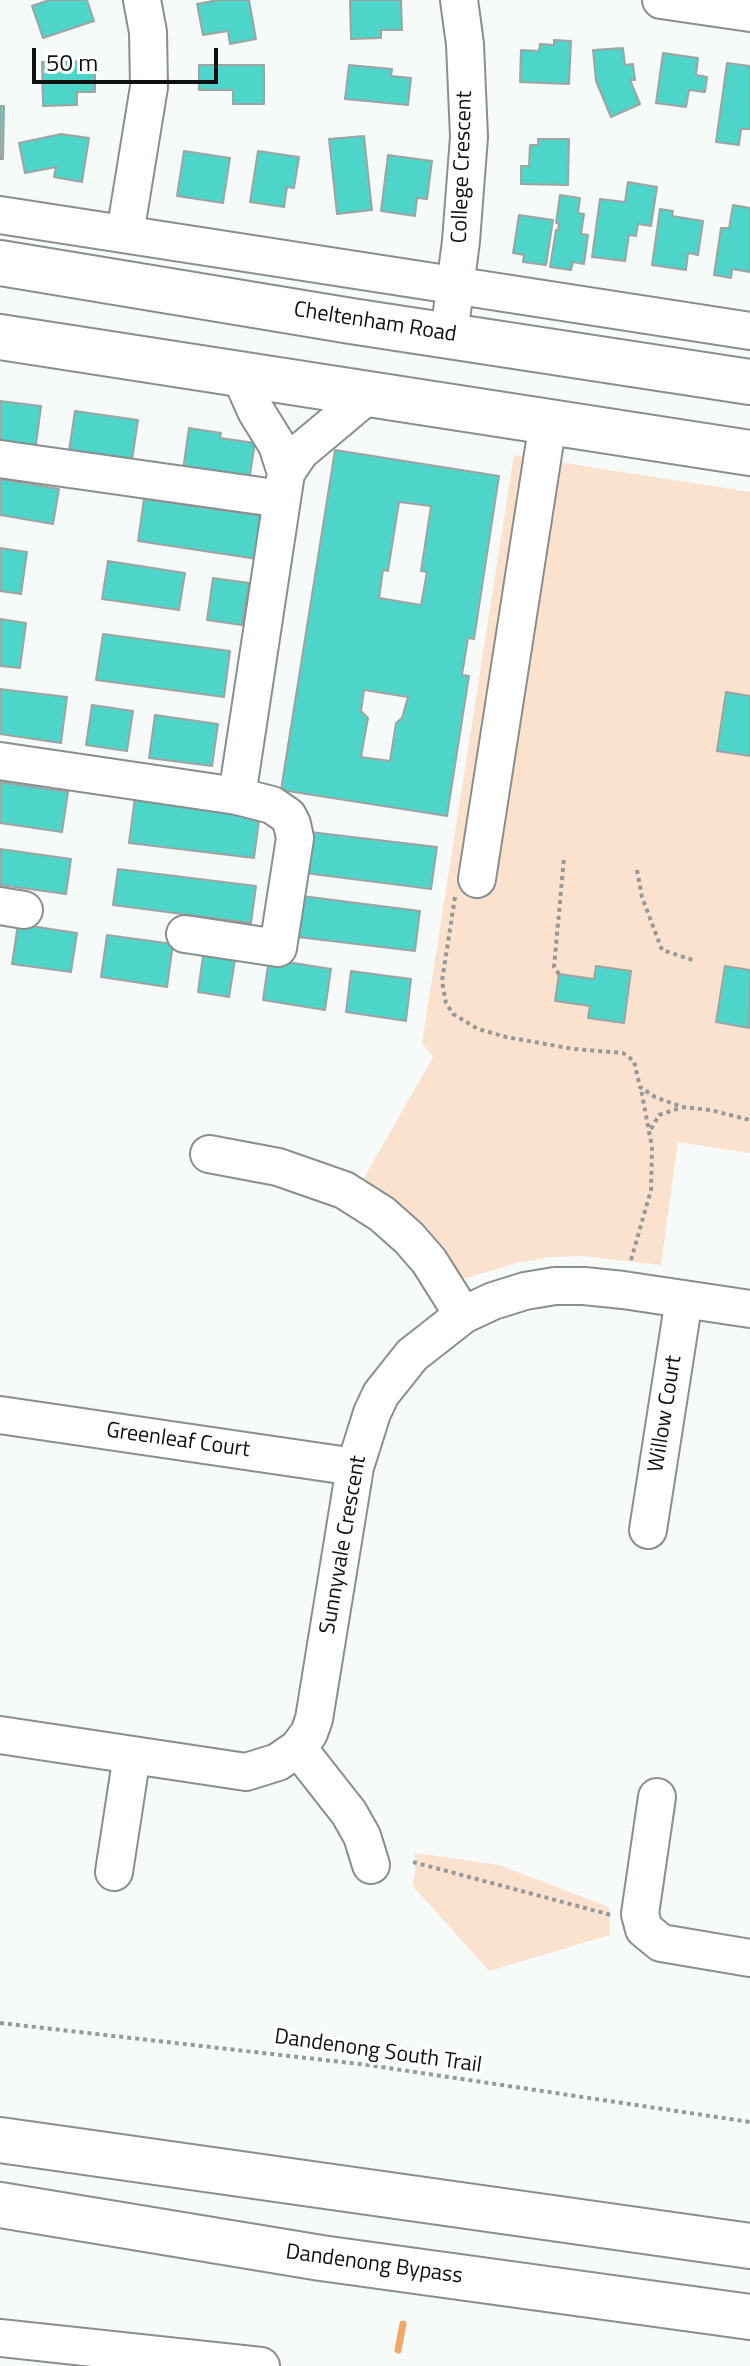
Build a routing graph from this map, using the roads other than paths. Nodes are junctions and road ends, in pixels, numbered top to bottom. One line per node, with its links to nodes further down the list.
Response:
1 (142, 0): 6 (street)
2 (459, 0): 8 (street, College Crescent)
3 (661, 0): 4 (street)
4 (750, 13)
5 (0, 215): 6 (street)
6 (125, 234): 8 (street)
7 (0, 263): 10 (main road, Cheltenham Road)
8 (456, 285): 9 (street); 10 (street, College Crescent)
9 (750, 331)
10 (449, 335): 13 (main road, Cheltenham Road)
11 (0, 337): 12 (main road)
12 (240, 375): 14 (main road); 18 (street)
13 (750, 382)
14 (367, 396): 15 (main road); 18 (street)
15 (548, 422): 16 (main road); 21 (street)
16 (750, 453)
17 (0, 459): 18 (street)
18 (284, 486): 20 (street)
19 (0, 761): 20 (street)
20 (237, 796): 22 (street)
21 (467, 882)
22 (185, 934)
23 (209, 1154): 26 (street)
24 (684, 1299): 25 (street, Sunnyvale Crescent); 26 (street, Sunnyvale Crescent); 29 (street, Willow Court)
25 (750, 1309)
26 (463, 1315): 28 (street, Sunnyvale Crescent)
27 (0, 1415): 28 (street, Greenleaf Court)
28 (355, 1467): 31 (street, Sunnyvale Crescent)
29 (648, 1530)
30 (0, 1735): 32 (street)
31 (298, 1748): 32 (street); 34 (street)
32 (132, 1755): 35 (street)
33 (657, 1797): 36 (street)
34 (371, 1865)
35 (114, 1872)
36 (750, 1958)
37 (0, 2140): 39 (main road)
38 (0, 2205): 40 (main road, Dandenong Bypass)
39 (750, 2246)
40 (750, 2317)
41 (0, 2338): 42 (street)
42 (219, 2364): 43 (street)
43 (261, 2366)

